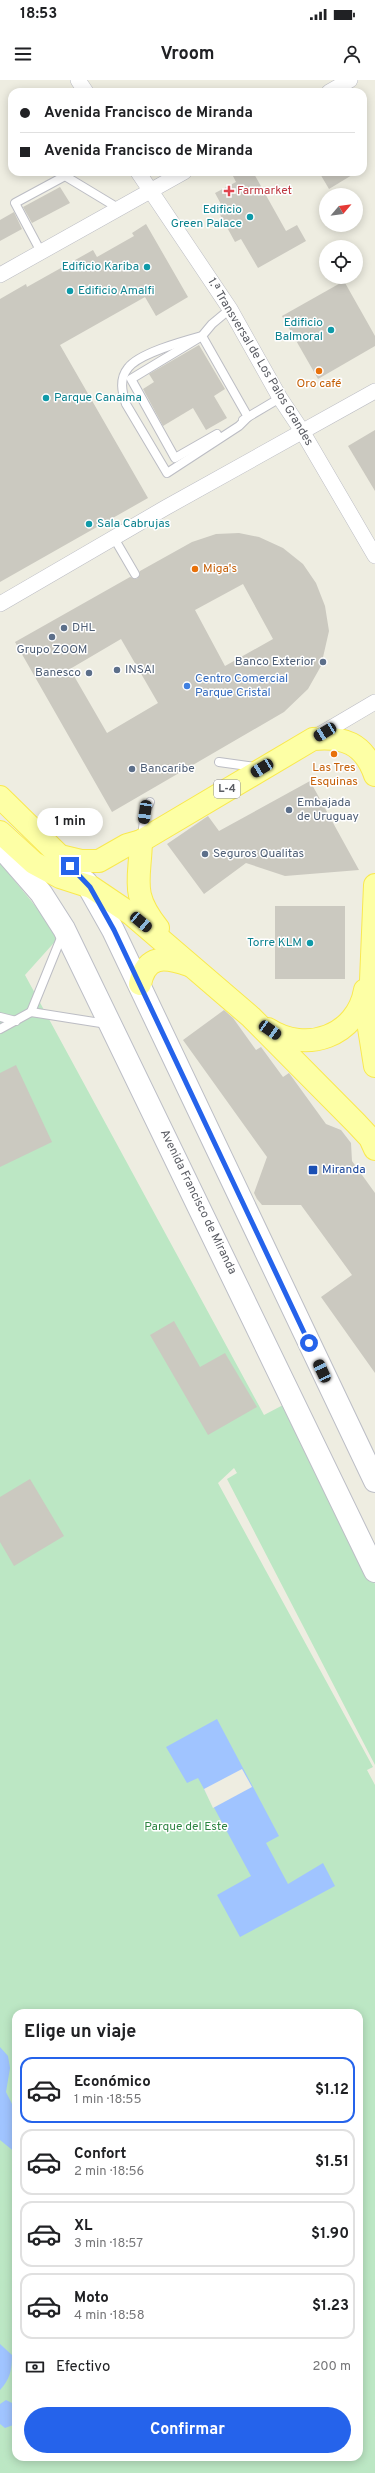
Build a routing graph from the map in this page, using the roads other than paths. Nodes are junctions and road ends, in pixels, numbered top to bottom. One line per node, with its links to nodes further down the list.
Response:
1 (350, 80): 2 (street)
2 (336, 88)
3 (61, 176): 9 (lane)
4 (67, 176): 8 (lane)
5 (141, 176): 7 (street, 1.ª Transversal de Los Palos Grandes)
6 (177, 176): 7 (street)
7 (150, 191): 8 (street); 11 (street, 1.ª Transversal de Los Palos Grandes)
8 (118, 208): 9 (street)
9 (41, 252): 10 (street)
10 (0, 275)
11 (230, 309): 12 (lane); 14 (street, 1.ª Transversal de Los Palos Grandes)
12 (202, 336): 15 (lane); 15 (lane); 15 (lane)
13 (375, 391): 16 (street)
14 (280, 398): 15 (lane); 16 (street, 1.ª Transversal de Los Palos Grandes)
15 (248, 417)
16 (302, 431): 17 (street); 18 (street, 1.ª Transversal de Los Palos Grandes)
17 (114, 538): 19 (lane); 20 (street)
18 (375, 556)
19 (134, 574)
20 (0, 604)
21 (375, 702): 22 (street)
22 (313, 739): 24 (main road, L-4); 25 (main road, L-4)
23 (219, 762): 24 (lane)
24 (262, 768): 29 (main road, L-4)
25 (375, 775)
26 (0, 796): 31 (main road, L-4)
27 (150, 802): 29 (lane)
28 (0, 832): 33 (main road, L-4)
29 (141, 841): 31 (main road, L-4); 36 (main road, L-4)
30 (0, 846): 34 (main road, Avenida Francisco de Miranda)
31 (60, 856): 33 (main road, L-4)
32 (375, 884): 35 (main road, L-4)
33 (90, 887): 36 (main road, L-4); 37 (main road, L-4)
34 (64, 929): 38 (lane); 42 (main road, Avenida Francisco de Miranda)
35 (370, 956): 40 (main road, L-4); 44 (main road, L-4)
36 (194, 966): 37 (main road, L-4); 40 (main road, L-4)
37 (140, 984): 46 (main road)
38 (31, 1012): 41 (lane); 42 (lane)
39 (0, 1017): 41 (lane)
40 (251, 1017): 45 (main road, L-4)
41 (16, 1021): 43 (lane)
42 (112, 1025): 47 (main road, Avenida Francisco de Miranda)
43 (0, 1029)
44 (375, 1066)
45 (375, 1149)
46 (375, 1481)
47 (375, 1570)

